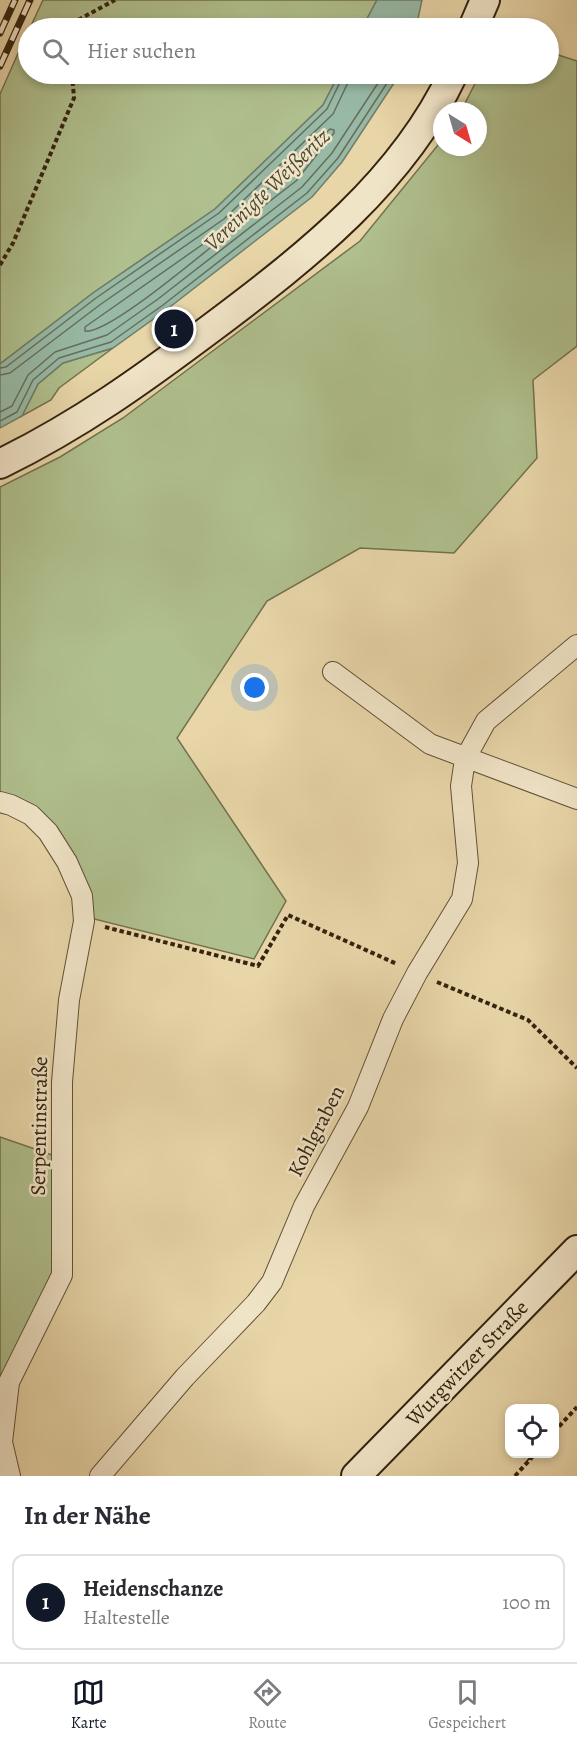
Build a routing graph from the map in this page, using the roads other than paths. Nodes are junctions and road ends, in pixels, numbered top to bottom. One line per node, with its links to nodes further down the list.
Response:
1 (485, 0): 2 (main road)
2 (477, 18)
3 (447, 84): 4 (main road)
4 (0, 464)
5 (577, 645): 7 (street, Kohlgraben)
6 (333, 672): 7 (street)
7 (465, 759): 8 (street); 12 (street, Kohlgraben)
8 (577, 799)
9 (0, 802): 11 (street, Serpentinstraße)
10 (577, 1250): 13 (main road, Wurgwitzer Straße)
11 (10, 1476)
12 (100, 1476)
13 (356, 1476)

